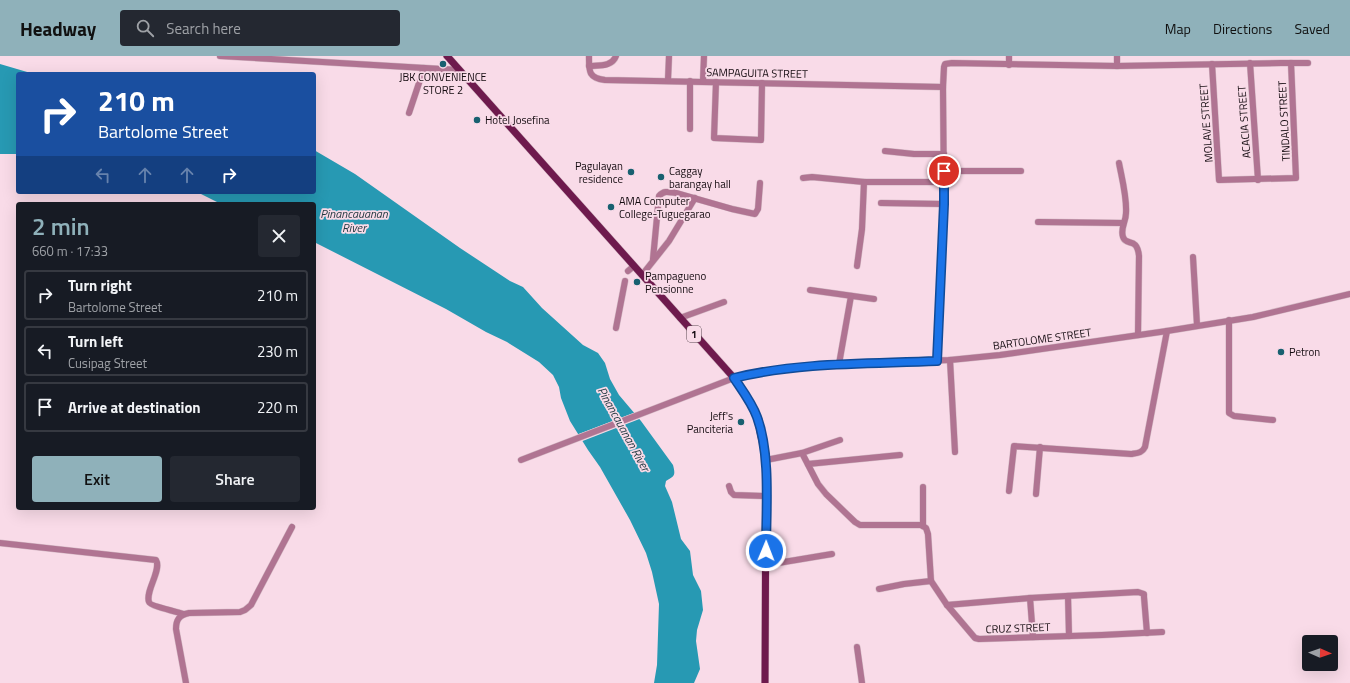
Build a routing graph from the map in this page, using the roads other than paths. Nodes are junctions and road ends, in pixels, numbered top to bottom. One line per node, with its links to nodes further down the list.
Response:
1 (220, 56): 10 (street)
2 (333, 56): 10 (street)
3 (447, 56): 19 (main road, 1)
4 (589, 56): 16 (street)
5 (616, 56): 16 (street)
6 (669, 56): 20 (street)
7 (704, 56): 22 (street)
8 (1009, 56): 15 (street)
9 (1117, 56): 17 (street)
10 (333, 63): 18 (street)
11 (1250, 63): 12 (street); 14 (street); 34 (street, ACACIA STREET)
12 (1291, 63): 13 (street); 34 (street, TINDALO STREET)
13 (1308, 63)
14 (1212, 64): 17 (street); 34 (street, MOLAVE STREET)
15 (1009, 65): 17 (street); 25 (street)
16 (589, 66): 20 (street, SAMPAGUITA STREET)
17 (1117, 66)
18 (424, 68): 19 (street); 26 (street)
19 (459, 70): 46 (main road, 1)
20 (668, 80): 21 (street, SAMPAGUITA STREET)
21 (690, 81): 22 (street, SAMPAGUITA STREET); 27 (street)
22 (703, 81): 23 (street, SAMPAGUITA STREET)
23 (716, 82): 24 (street, SAMPAGUITA STREET); 24 (street)
24 (762, 83): 25 (street, SAMPAGUITA STREET)
25 (943, 87): 29 (street)
26 (409, 113)
27 (690, 129)
28 (885, 151): 29 (street)
29 (944, 154): 31 (street)
30 (1119, 163): 42 (street)
31 (944, 171): 32 (street); 36 (street)
32 (1021, 171)
33 (803, 178): 35 (street)
34 (1258, 180)
35 (864, 182): 36 (street); 45 (street)
36 (944, 182): 40 (street)
37 (760, 183): 38 (street)
38 (695, 198): 44 (street); 44 (street)
39 (881, 203): 40 (street)
40 (944, 204): 60 (street)
41 (1038, 222): 42 (street)
42 (1123, 223): 58 (street)
43 (1193, 257): 55 (street)
44 (654, 259): 46 (street)
45 (857, 266)
46 (642, 275): 53 (main road, 1)
47 (625, 281): 56 (street)
48 (810, 290): 50 (street)
49 (1350, 294): 54 (street, BARTOLOME STREET)
50 (851, 296): 51 (street); 61 (street)
51 (874, 299)
52 (724, 302): 53 (street)
53 (680, 318): 62 (main road, 1)
54 (1229, 320): 55 (street, BARTOLOME STREET); 63 (street)
55 (1197, 325): 57 (street, BARTOLOME STREET)
56 (616, 328)
57 (1167, 331): 58 (street, BARTOLOME STREET); 65 (street)
58 (1138, 335): 59 (street, BARTOLOME STREET)
59 (950, 360): 60 (street, BARTOLOME STREET); 66 (street)
60 (937, 361): 61 (street, BARTOLOME STREET)
61 (839, 364): 62 (street, BARTOLOME STREET)
62 (734, 378): 69 (street, BARTOLOME STREET); 70 (main road, 1)
63 (1273, 420)
64 (840, 440): 67 (street)
65 (1040, 447): 74 (street); 75 (street)
66 (956, 452)
67 (802, 453): 70 (street); 71 (street)
68 (900, 455): 71 (street)
69 (521, 460)
70 (766, 460): 76 (main road, 1)
71 (808, 464): 77 (street)
72 (729, 486): 76 (street)
73 (923, 487): 77 (street, CRUZ STREET)
74 (1009, 491)
75 (1036, 494)
76 (766, 496): 81 (main road, 1)
77 (923, 526): 82 (street, CRUZ STREET)
78 (292, 527): 87 (street)
79 (0, 543): 87 (street)
80 (832, 554): 81 (street)
81 (766, 565): 94 (main road, 1)
82 (931, 581): 83 (street); 86 (street, CRUZ STREET)
83 (880, 589)
84 (1068, 596): 85 (street); 89 (street); 90 (street)
85 (1030, 598): 86 (street); 91 (street)
86 (947, 606): 91 (street, CRUZ STREET)
87 (184, 614): 93 (street)
88 (1162, 632): 89 (street, CRUZ STREET)
89 (1146, 633): 90 (street, CRUZ STREET)
90 (1069, 636): 91 (street, CRUZ STREET)
91 (1033, 637)
92 (857, 647): 95 (street)
93 (186, 683)
94 (765, 683)
95 (862, 683)

